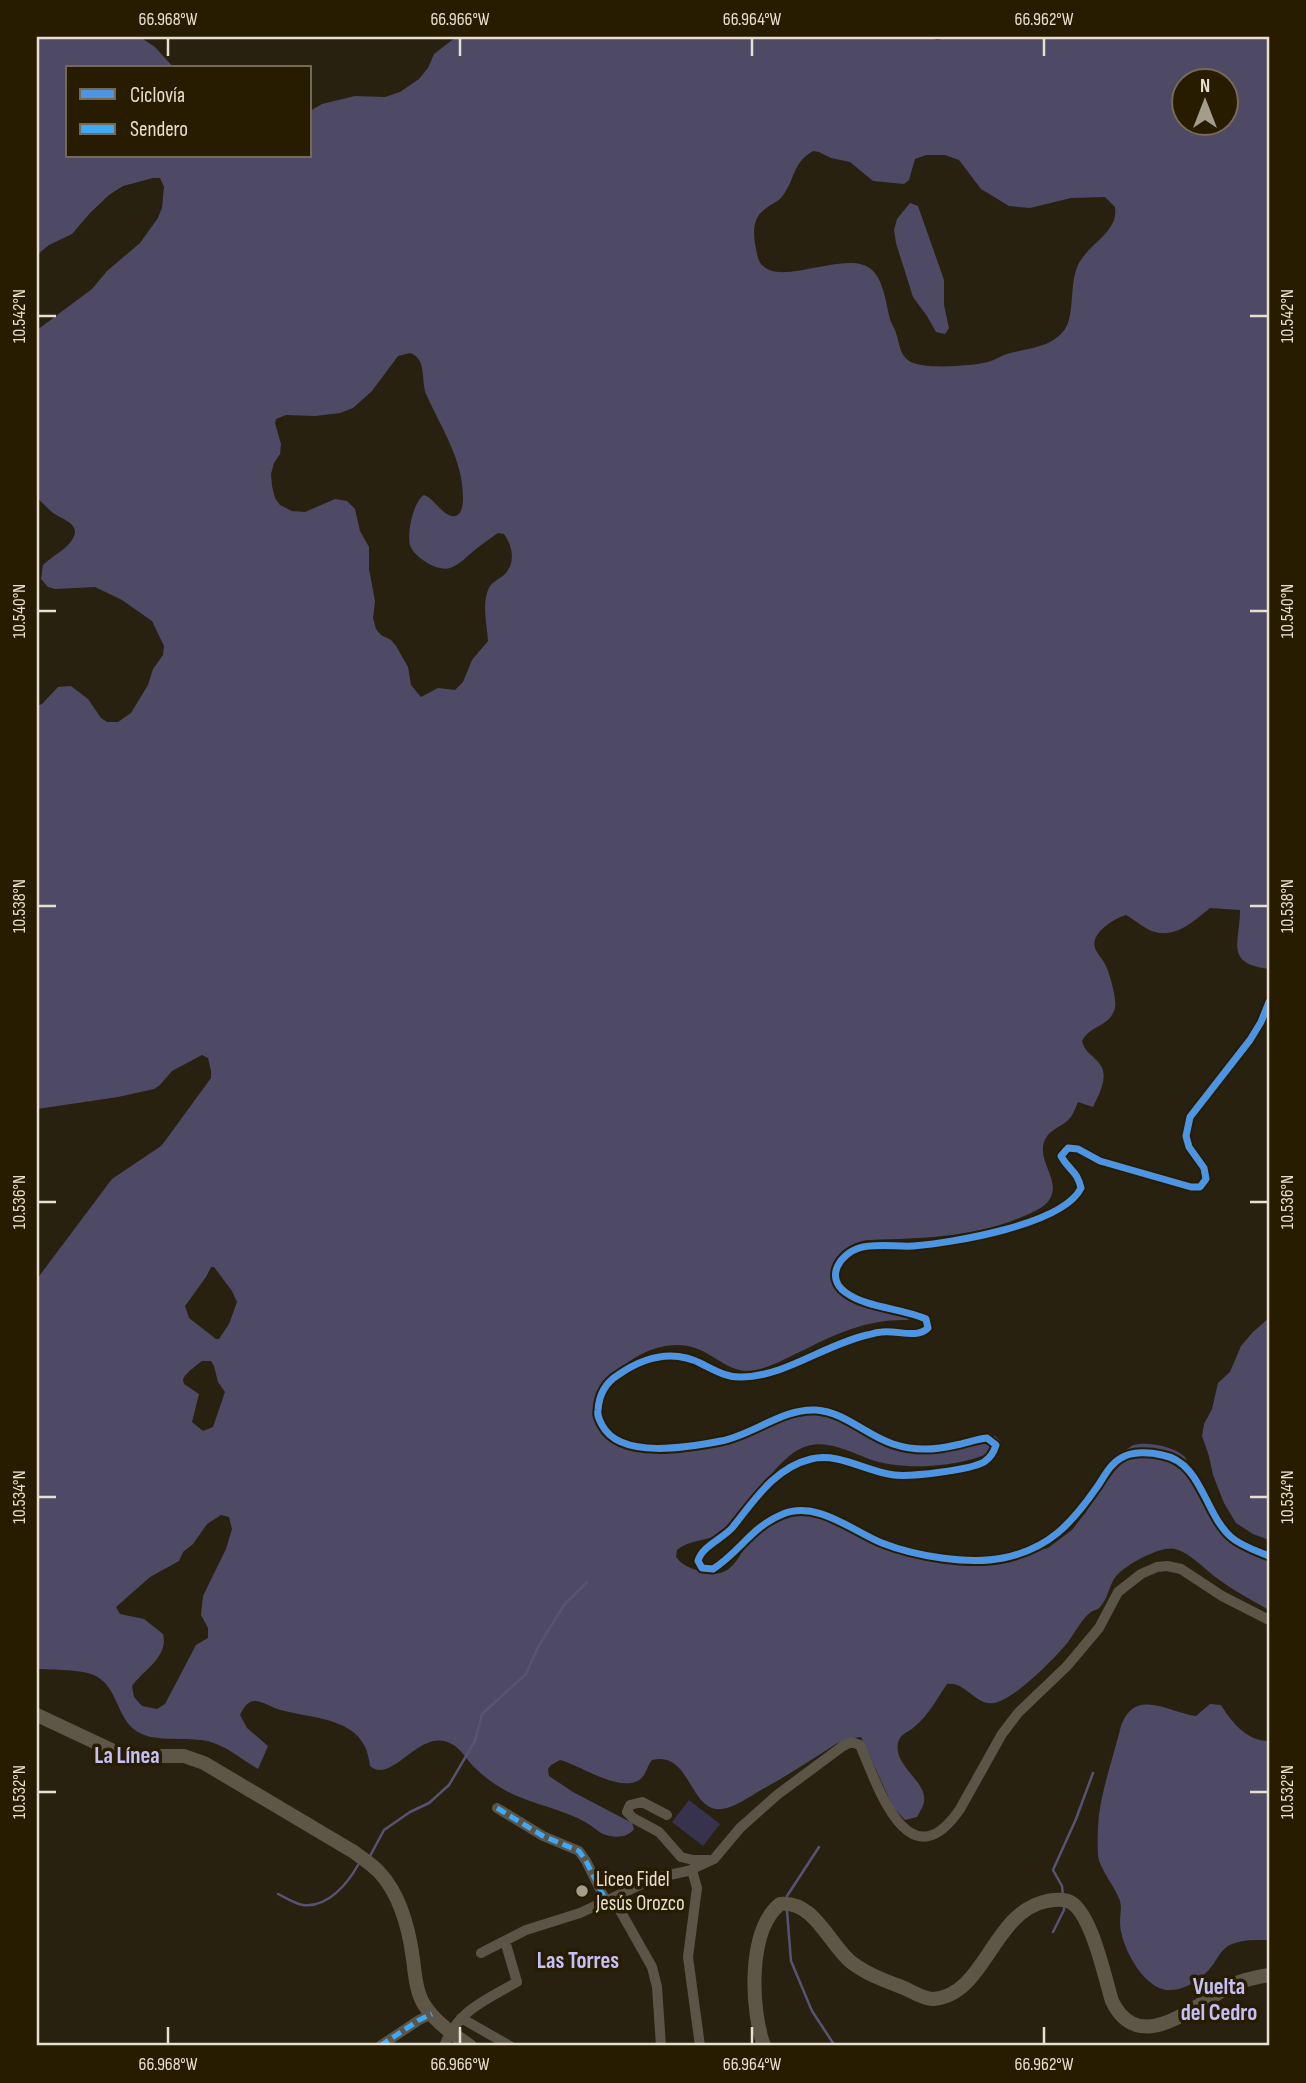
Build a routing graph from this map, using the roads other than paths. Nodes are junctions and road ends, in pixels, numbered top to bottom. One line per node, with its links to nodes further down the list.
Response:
1 (1269, 1002): 2 (street)
2 (1269, 1556)
3 (1269, 1619): 7 (street)
4 (37, 1715): 13 (main road)
5 (497, 1808): 9 (street)
6 (667, 1815): 7 (street)
7 (714, 1859): 8 (street)
8 (692, 1870): 9 (street); 21 (street)
9 (609, 1900): 10 (street); 20 (street)
10 (505, 1941): 11 (street); 14 (street)
11 (481, 1953)
12 (1269, 1975): 22 (main road)
13 (432, 2014): 15 (main road); 16 (street)
14 (461, 2018): 15 (street); 19 (street)
15 (450, 2031): 17 (street); 18 (main road)
16 (380, 2046)
17 (444, 2046)
18 (470, 2046)
19 (510, 2046)
20 (661, 2046)
21 (700, 2046)
22 (764, 2046)

